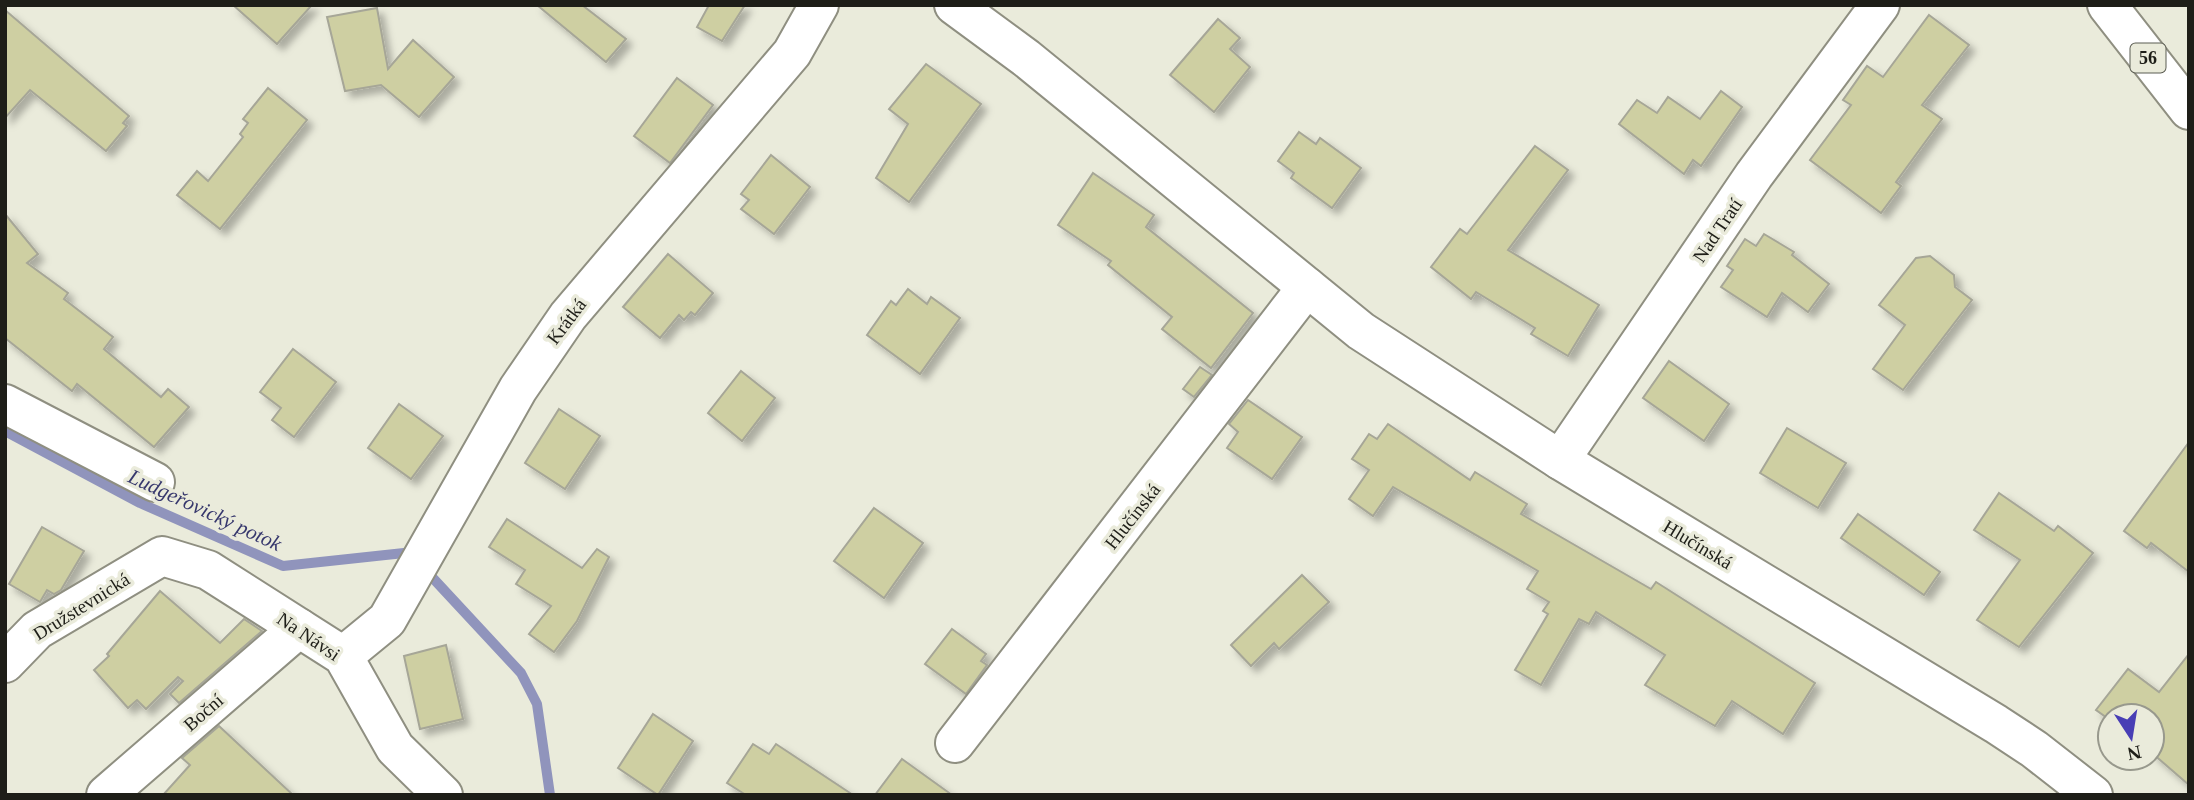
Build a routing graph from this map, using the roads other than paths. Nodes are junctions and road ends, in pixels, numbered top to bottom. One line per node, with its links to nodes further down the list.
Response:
1 (819, 5): 12 (street, Krátká)
2 (954, 5): 6 (street, Hlučínská)
3 (1880, 5): 8 (street, Nad Tratí)
4 (2107, 5): 5 (street, 56)
5 (2189, 110)
6 (1307, 286): 8 (street, Hlučínská); 14 (street, Hlučínská)
7 (5, 404): 9 (street)
8 (1560, 460): 17 (street, Hlučínská)
9 (155, 482)
10 (162, 556): 11 (street, Na Návsi); 13 (street, Družstevnická)
11 (299, 628): 12 (street, Na Návsi); 15 (street, Boční)
12 (343, 656): 16 (street, Na Návsi)
13 (5, 663)
14 (955, 743)
15 (106, 795)
16 (443, 795)
17 (2093, 795)

